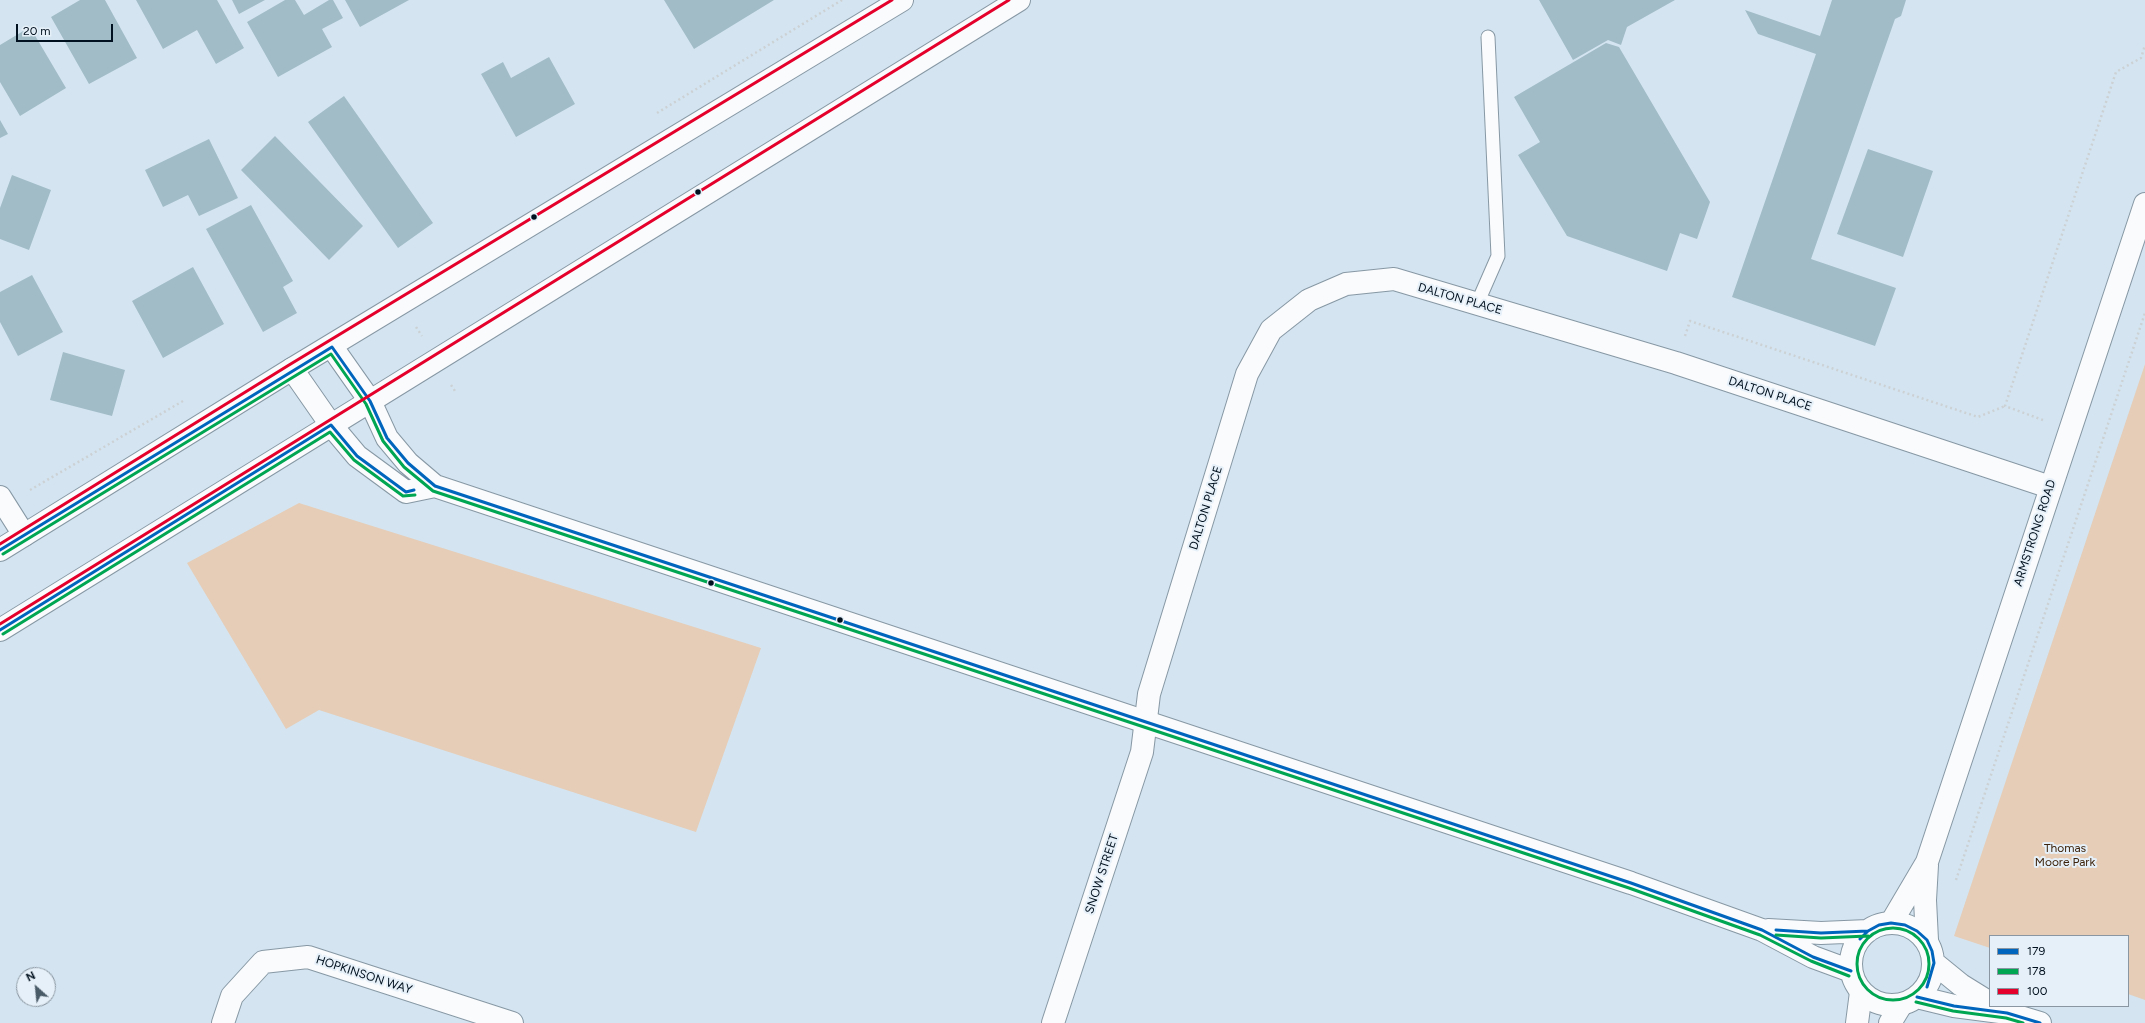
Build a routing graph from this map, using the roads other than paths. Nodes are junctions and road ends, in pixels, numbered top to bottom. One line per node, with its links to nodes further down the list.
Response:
1 (902, 0): 6 (street)
2 (1019, 0): 8 (street)
3 (1488, 37): 5 (lane)
4 (2145, 204): 11 (street, ARMSTRONG ROAD)
5 (1477, 304): 11 (street, DALTON PLACE); 16 (street, DALTON PLACE)
6 (332, 347): 7 (street); 8 (street)
7 (292, 369): 9 (street); 13 (street)
8 (370, 401): 9 (street); 10 (street)
9 (331, 425): 10 (street); 15 (street)
10 (435, 486): 16 (street)
11 (2050, 487): 17 (street, ARMSTRONG ROAD)
12 (0, 497): 13 (street)
13 (24, 536): 14 (street)
14 (0, 550)
15 (0, 630)
16 (1145, 723): 19 (street); 31 (street, SNOW STREET)
17 (1927, 862): 18 (street, ARMSTRONG ROAD); 21 (street, ARMSTRONG ROAD)
18 (1891, 923): 20 (street); 21 (street)
19 (1762, 930): 20 (street); 23 (street)
20 (1868, 930): 23 (street)
21 (1927, 940): 22 (street)
22 (1934, 963): 25 (street); 26 (street)
23 (1852, 971): 24 (street)
24 (1861, 992): 25 (street); 32 (street)
25 (1909, 1001): 27 (street); 33 (street)
26 (1989, 1002)
27 (1989, 1007)
28 (1997, 1007): 34 (street)
29 (223, 1023): 30 (street, HOPKINSON WAY)
30 (512, 1023)
31 (1053, 1023)
32 (1857, 1023)
33 (1890, 1023)
34 (2040, 1023)

